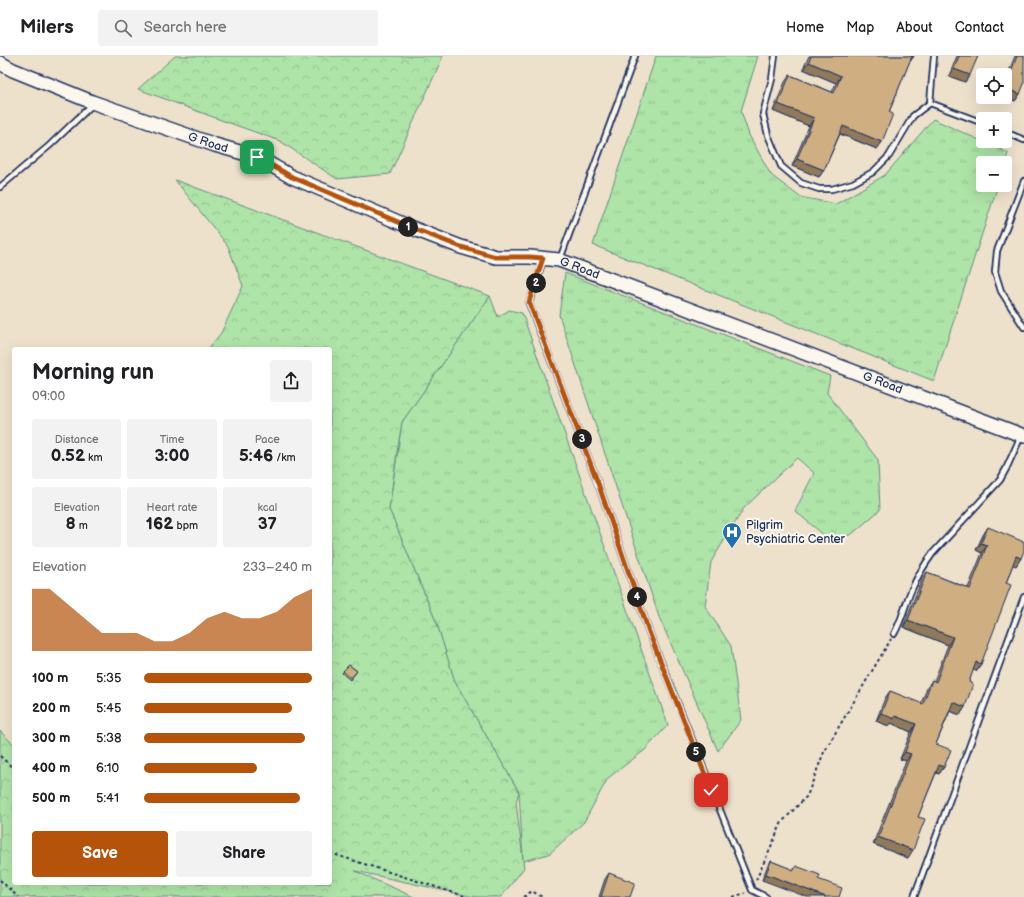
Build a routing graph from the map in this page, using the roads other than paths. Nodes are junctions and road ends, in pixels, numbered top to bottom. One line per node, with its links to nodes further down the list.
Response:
1 (635, 56): 13 (lane)
2 (775, 56): 6 (lane)
3 (934, 56): 6 (lane)
4 (0, 63): 5 (street, G Road)
5 (94, 103): 11 (lane); 12 (street, G Road)
6 (930, 103): 7 (lane)
7 (976, 121)
8 (1012, 135): 9 (lane)
9 (1024, 140)
10 (1024, 181): 14 (lane)
11 (0, 187)
12 (543, 258): 13 (street, G Road); 18 (lane)
13 (559, 260): 15 (street, G Road)
14 (1024, 327)
15 (1023, 435): 17 (lane)
16 (1024, 597): 19 (lane)
17 (894, 634)
18 (766, 897)
19 (914, 897)

